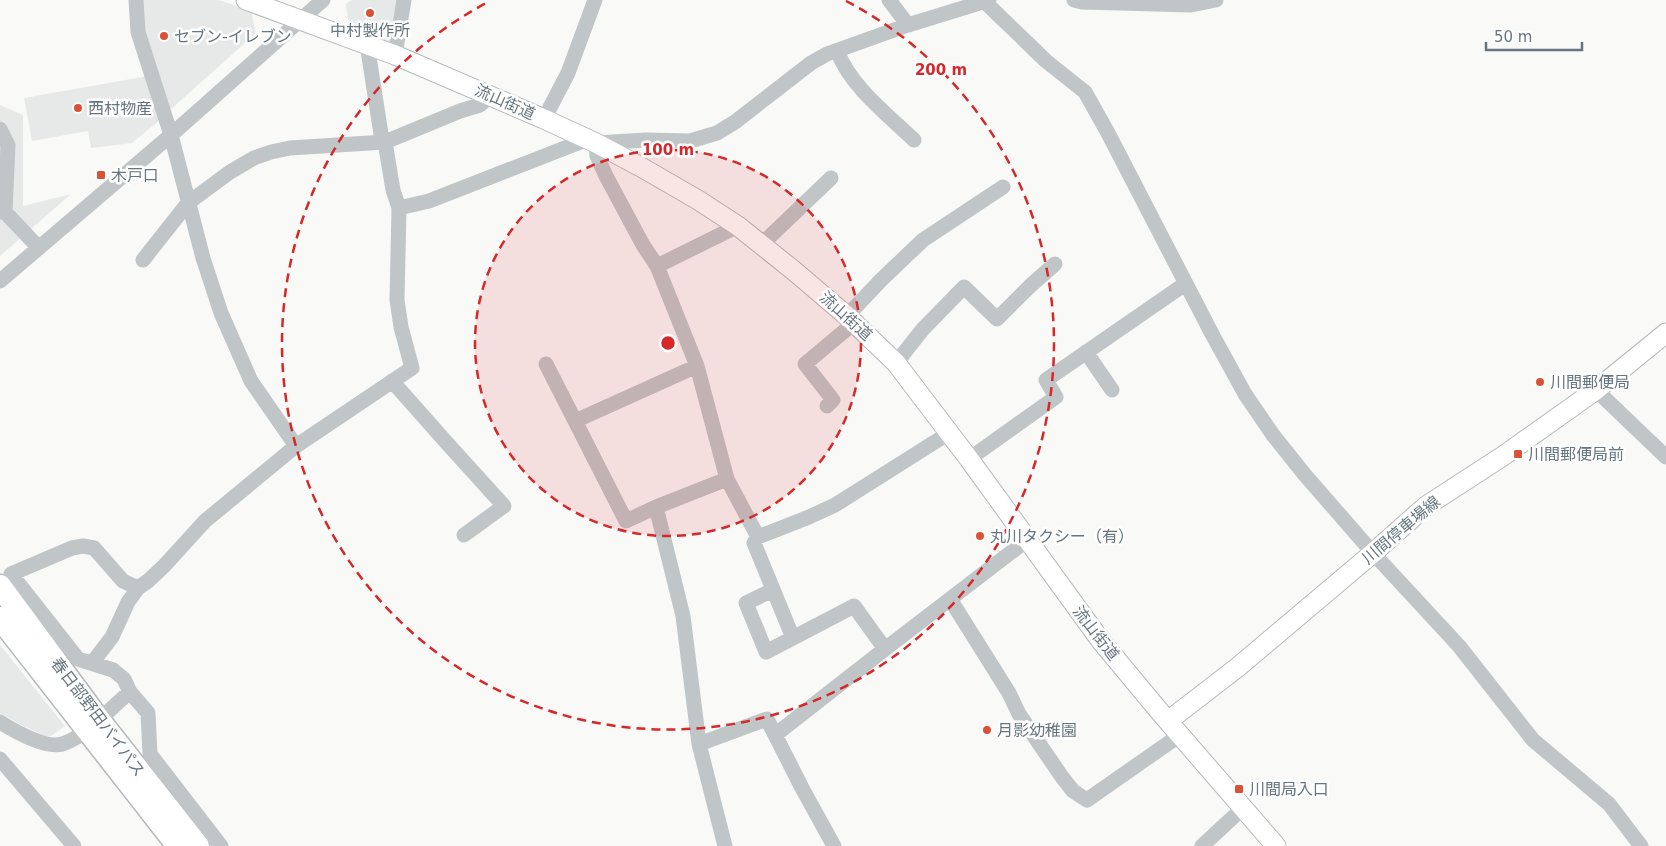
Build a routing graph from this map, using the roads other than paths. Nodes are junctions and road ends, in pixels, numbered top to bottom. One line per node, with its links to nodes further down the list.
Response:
1 (136, 0): 18 (street)
2 (246, 0): 10 (main road, 流山街道)
3 (323, 0): 10 (street)
4 (404, 0): 14 (street)
5 (595, 0): 16 (street)
6 (889, 0): 11 (street)
7 (1074, 0): 8 (street)
8 (1216, 0)
9 (987, 1): 11 (street); 34 (street)
10 (301, 19): 12 (main road, 流山街道); 18 (street)
11 (908, 26): 13 (street)
12 (367, 44): 14 (main road, 流山街道); 21 (street)
13 (837, 51): 19 (street); 20 (street)
14 (395, 55): 15 (main road, 流山街道)
15 (490, 95): 16 (main road, 流山街道); 21 (street)
16 (544, 119): 20 (main road, 流山街道)
17 (0, 129): 26 (street)
18 (171, 135): 24 (street); 29 (street)
19 (914, 140)
20 (592, 141): 25 (street); 27 (main road, 流山街道); 32 (street)
21 (384, 142): 24 (street); 25 (street)
22 (831, 178): 28 (street)
23 (1003, 187): 35 (street)
24 (188, 202): 30 (street); 47 (street)
25 (399, 208): 41 (street)
26 (2, 212): 29 (street)
27 (738, 226): 28 (main road, 流山街道); 32 (street)
28 (762, 244): 35 (main road, 流山街道)
29 (39, 248): 33 (street)
30 (143, 260)
31 (1055, 264): 38 (street)
32 (658, 266): 40 (street)
33 (0, 281)
34 (1185, 284): 37 (street); 55 (street)
35 (850, 319): 38 (main road, 流山街道); 44 (street)
36 (1666, 333): 43 (main road, 川間停車場線)
37 (1086, 352): 42 (street); 49 (street)
38 (896, 363): 46 (main road, 流山街道)
39 (546, 364): 45 (street)
40 (697, 366): 45 (street); 50 (street)
41 (392, 381): 47 (street); 52 (street)
42 (1112, 390)
43 (1596, 390): 48 (street); 55 (main road, 川間停車場線)
44 (827, 406)
45 (575, 421): 51 (street)
46 (949, 433): 49 (main road, 流山街道); 53 (street)
47 (296, 446): 57 (street)
48 (1666, 457)
49 (969, 460): 54 (main road, 流山街道)
50 (727, 479): 51 (street); 53 (street)
51 (656, 507): 69 (street)
52 (464, 535)
53 (758, 537): 58 (street)
54 (1027, 540): 59 (street); 67 (main road, 流山街道)
55 (1373, 553): 67 (main road, 川間停車場線); 80 (street)
56 (0, 586): 66 (highway, 春日部野田バイパス)
57 (138, 588): 63 (street); 63 (street)
58 (773, 590): 61 (street); 61 (street)
59 (950, 599): 62 (street); 67 (street)
60 (0, 618): 66 (highway, 春日部野田バイパス)
61 (793, 638): 62 (street)
62 (886, 649): 68 (street)
63 (92, 663): 64 (street)
64 (130, 692): 66 (street); 75 (street)
65 (0, 722): 66 (street)
66 (93, 725): 73 (highway, 春日部野田バイパス); 74 (highway, 春日部野田バイパス)
67 (1174, 728): 71 (main road, 流山街道)
68 (775, 735): 69 (street); 77 (street)
69 (699, 744): 76 (street)
70 (0, 759): 72 (street)
71 (1243, 808): 78 (street); 79 (main road, 流山街道)
72 (74, 846)
73 (178, 846)
74 (198, 846)
75 (221, 846)
76 (725, 846)
77 (834, 846)
78 (1202, 846)
79 (1276, 846)
80 (1641, 846)

